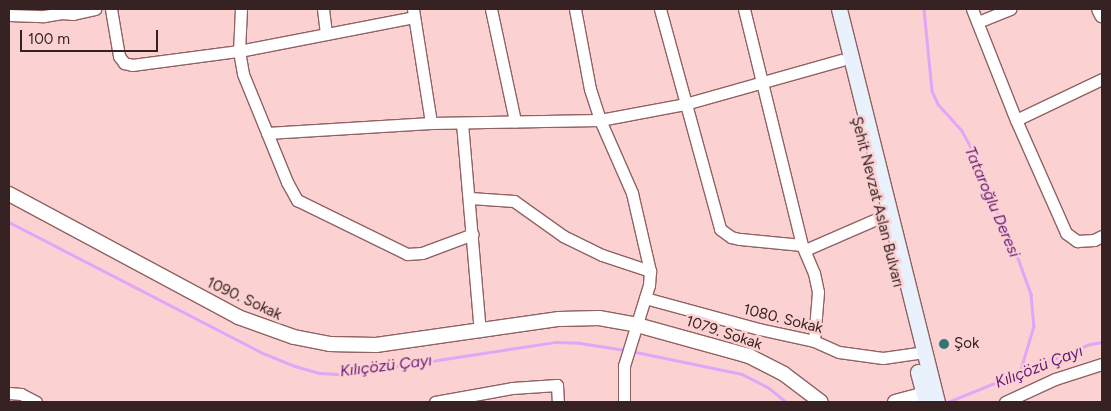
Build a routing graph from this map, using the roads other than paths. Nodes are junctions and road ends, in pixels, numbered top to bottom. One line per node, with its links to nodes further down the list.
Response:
1 (95, 9): 14 (street)
2 (111, 9): 20 (street)
3 (241, 9): 20 (street)
4 (323, 9): 19 (street)
5 (491, 9): 27 (street)
6 (575, 9): 25 (street)
7 (660, 9): 24 (street)
8 (744, 9): 23 (street)
9 (829, 9): 21 (main road, Şehit Nevzat Aslan Bulvarı)
10 (838, 9): 42 (main road, Şehit Nevzat Aslan Bulvarı)
11 (972, 9): 18 (street)
12 (1010, 9): 18 (street)
13 (1099, 9): 17 (street)
14 (61, 11): 16 (street)
15 (413, 13): 19 (street); 28 (street)
16 (9, 15)
17 (1102, 15)
18 (978, 22): 26 (street)
19 (326, 34): 20 (street)
20 (239, 50): 30 (street)
21 (842, 60): 23 (street); 33 (main road, Şehit Nevzat Aslan Bulvarı)
22 (1102, 79): 26 (street)
23 (760, 83): 24 (street); 36 (street)
24 (685, 104): 25 (street); 36 (street)
25 (600, 120): 27 (street); 37 (street)
26 (1016, 120): 35 (street)
27 (515, 121): 29 (street)
28 (431, 123): 29 (street); 30 (street)
29 (462, 123): 32 (street)
30 (267, 133): 34 (street)
31 (9, 194): 40 (street, 1090. Sokak)
32 (470, 198): 34 (street); 37 (street)
33 (881, 217): 36 (street); 42 (main road, Şehit Nevzat Aslan Bulvarı)
34 (473, 234): 40 (street)
35 (1102, 236)
36 (804, 248): 41 (street)
37 (650, 271): 38 (street)
38 (645, 298): 39 (street); 41 (street, 1080. Sokak)
39 (637, 325): 40 (street, 1090. Sokak); 49 (street); 50 (street, 1079. Sokak)
40 (480, 331)
41 (814, 341): 42 (street, 1080. Sokak)
42 (919, 353): 45 (main road, Şehit Nevzat Aslan Bulvarı)
43 (1102, 364): 52 (street)
44 (9, 393): 46 (street)
45 (930, 398): 51 (street)
46 (36, 402)
47 (435, 402): 48 (street)
48 (558, 402)
49 (624, 402)
50 (821, 402)
51 (896, 402)
52 (1005, 402)

